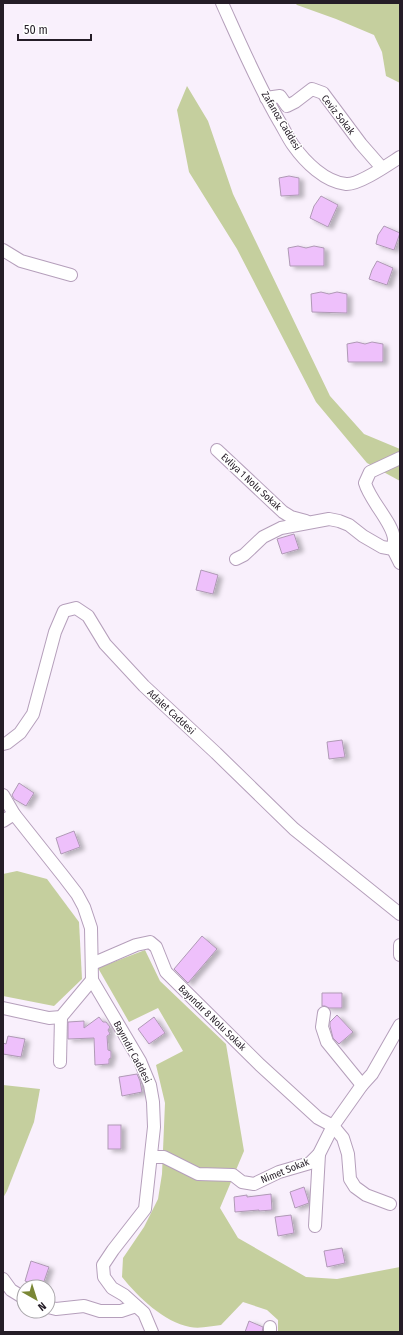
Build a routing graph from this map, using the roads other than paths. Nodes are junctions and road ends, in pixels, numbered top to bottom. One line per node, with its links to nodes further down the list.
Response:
1 (222, 3): 2 (street, Zafanoz Caddesi)
2 (266, 98): 4 (street, Zafanoz Caddesi); 4 (street, Ceviz Sokak)
3 (400, 157): 4 (street, Zafanoz Caddesi)
4 (382, 168)
5 (3, 250): 6 (street)
6 (70, 274)
7 (217, 450): 9 (street, Evliya 1 Nolu Sokak)
8 (400, 458): 10 (street)
9 (309, 522): 10 (street); 11 (street)
10 (393, 549): 12 (street)
11 (236, 559)
12 (400, 563)
13 (3, 744): 17 (street, Adalet Caddesi)
14 (3, 796): 15 (street)
15 (14, 814): 16 (street); 20 (street)
16 (3, 821)
17 (400, 914)
18 (400, 945): 19 (street)
19 (400, 955)
20 (92, 964): 21 (street); 28 (street, Bayındır 8 Nolu Sokak)
21 (92, 980): 24 (street); 30 (street, Bayındır Caddesi)
22 (3, 1008): 24 (street)
23 (324, 1013): 27 (street)
24 (61, 1017): 26 (street)
25 (400, 1025): 27 (street, Nimet Sokak)
26 (60, 1062)
27 (362, 1085): 28 (street, Nimet Sokak)
28 (333, 1126): 29 (street, Nimet Sokak); 31 (street)
29 (319, 1154): 30 (street, Nimet Sokak); 32 (street)
30 (151, 1157): 35 (street, Bayındır Caddesi)
31 (390, 1204)
32 (315, 1226)
33 (3, 1278): 34 (street)
34 (16, 1293)
35 (136, 1306): 36 (street); 37 (street, Bayındır Caddesi)
36 (56, 1309)
37 (152, 1332)

